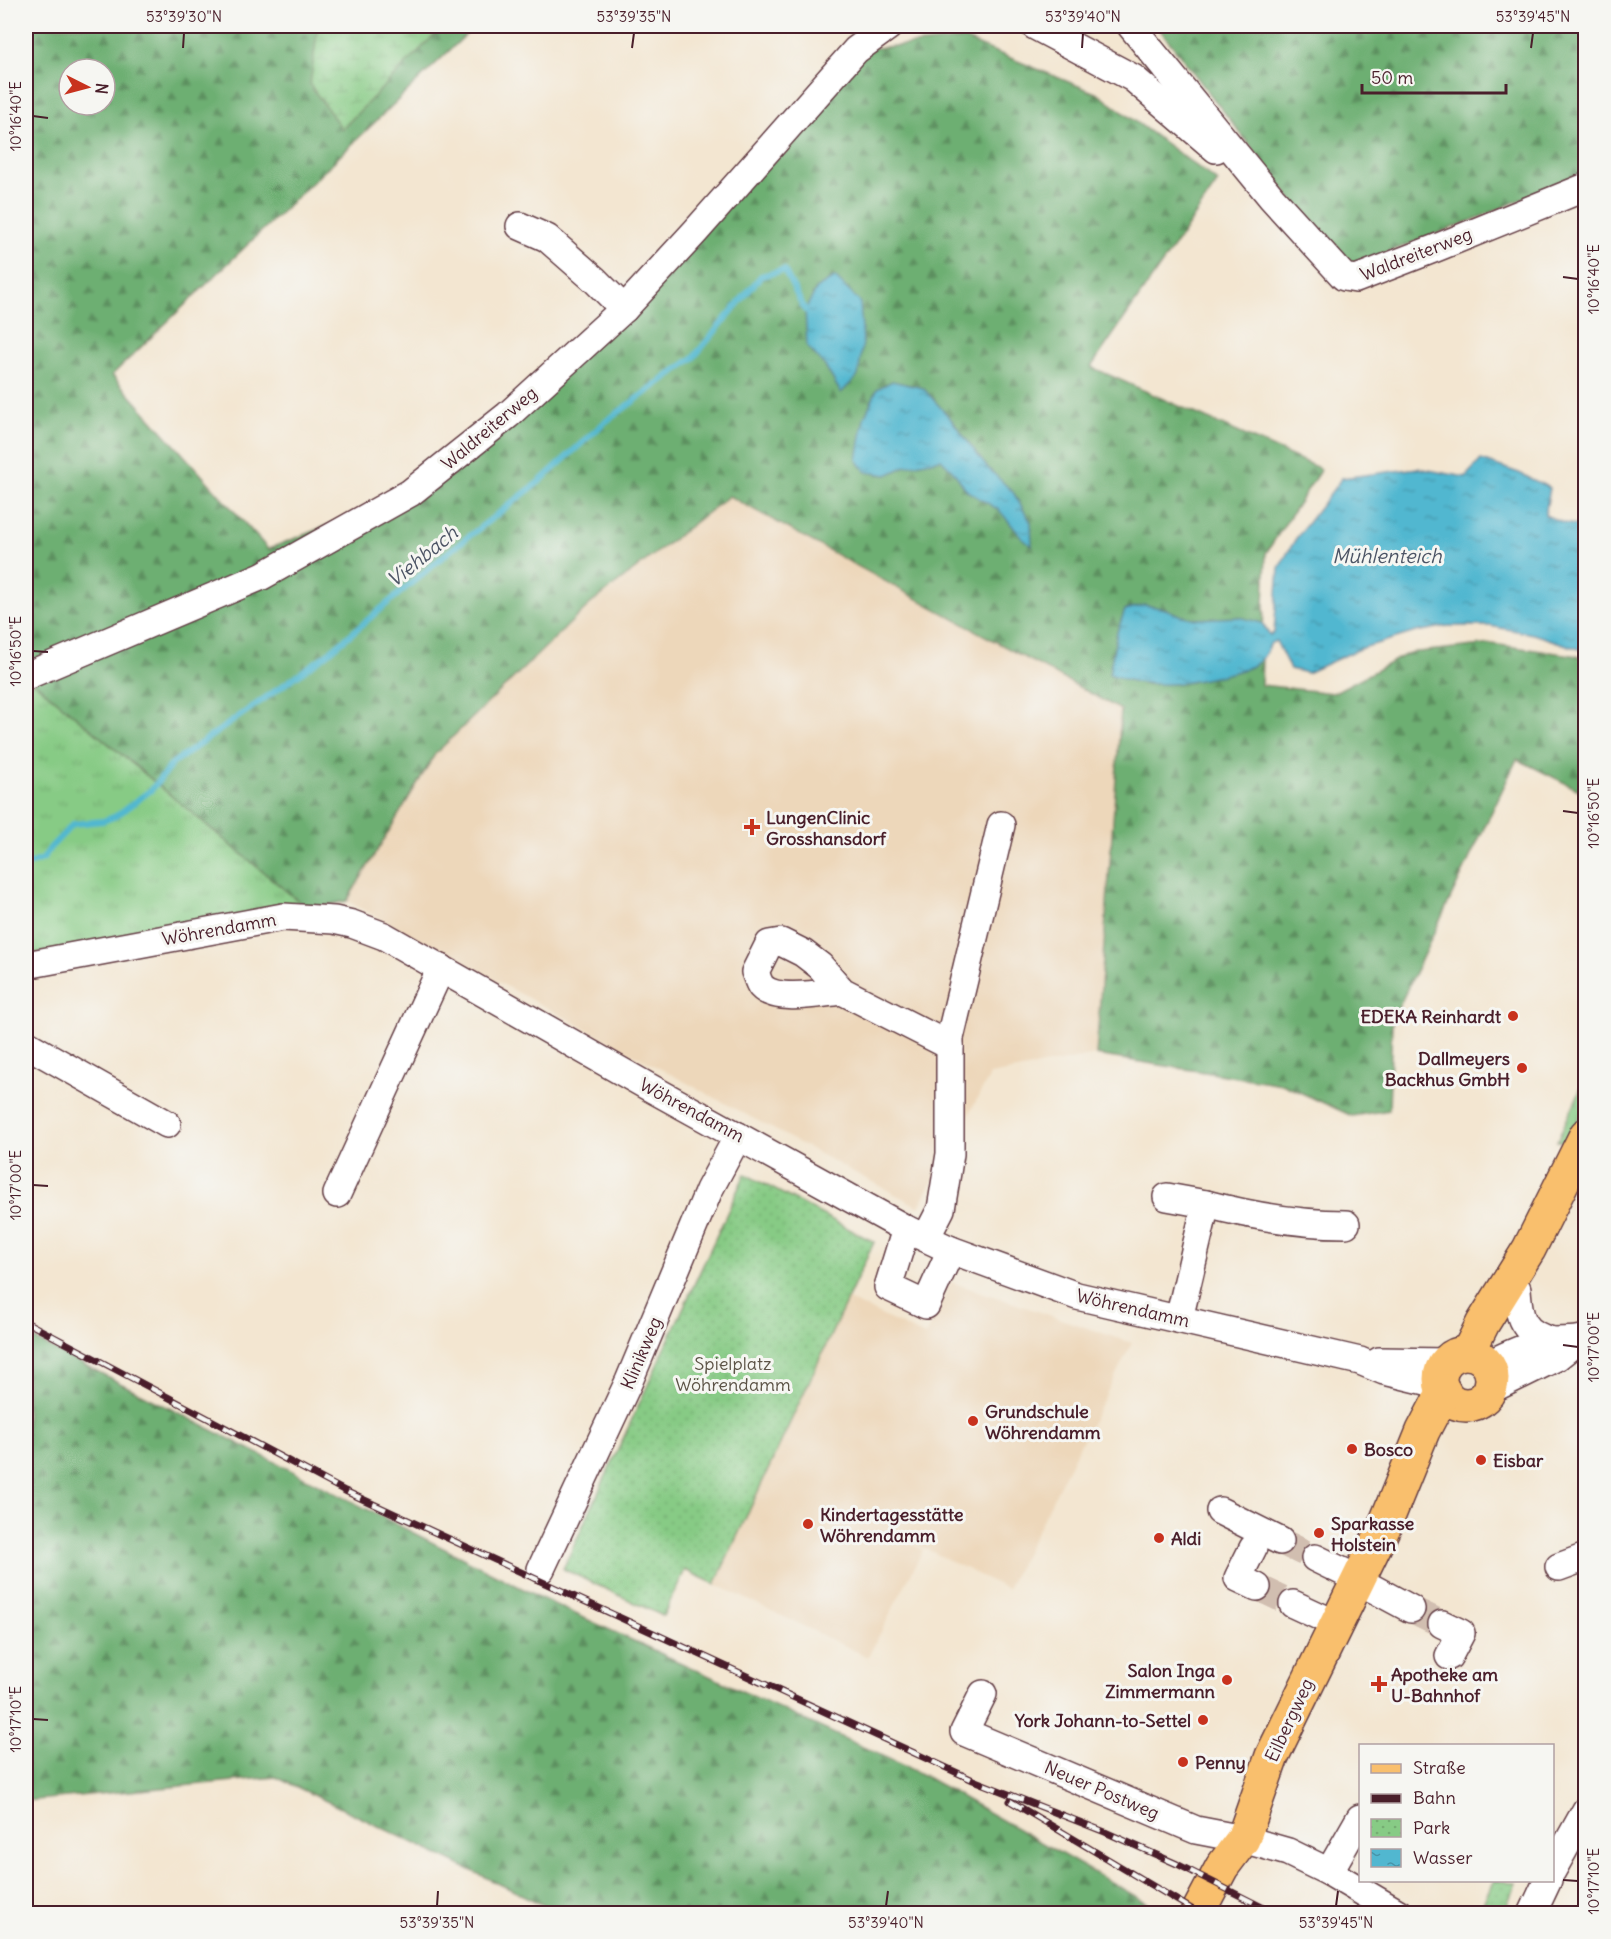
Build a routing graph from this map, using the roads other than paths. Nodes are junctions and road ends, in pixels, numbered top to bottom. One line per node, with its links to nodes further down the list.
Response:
1 (889, 26): 5 (street, Waldreiterweg)
2 (903, 26): 5 (street, Waldreiterweg)
3 (1035, 26): 7 (street, Waldreiterweg)
4 (1131, 26): 7 (street, Waldreiterweg)
5 (856, 50): 9 (street, Waldreiterweg)
6 (1586, 187): 7 (street, Waldreiterweg)
7 (1272, 198)
8 (520, 226): 9 (street)
9 (624, 309): 10 (street, Waldreiterweg)
10 (26, 676)
11 (1001, 825): 16 (street)
12 (26, 965): 13 (street, Wöhrendamm)
13 (441, 968): 19 (street, Wöhrendamm); 20 (street)
14 (842, 991): 16 (street)
15 (26, 1044): 17 (street)
16 (950, 1046): 24 (street)
17 (167, 1124)
18 (1586, 1135): 25 (main road)
19 (738, 1136): 24 (street, Wöhrendamm); 37 (street, Klinikweg)
20 (336, 1194)
21 (1167, 1197): 22 (street)
22 (1206, 1204): 23 (street); 28 (street)
23 (1346, 1224)
24 (916, 1234): 26 (street, Wöhrendamm); 26 (street)
25 (1529, 1249): 27 (main road); 30 (main road)
26 (951, 1250): 28 (street, Wöhrendamm)
27 (1517, 1289): 29 (street, Wöhrendamm); 30 (main road)
28 (1179, 1319): 30 (street, Wöhrendamm)
29 (1572, 1340): 30 (street, Wöhrendamm)
30 (1466, 1376): 38 (main road, Eilbergweg)
31 (1220, 1511): 32 (street)
32 (1280, 1540)
33 (1253, 1548): 39 (street)
34 (1586, 1557): 36 (street)
35 (1315, 1558): 38 (street)
36 (1559, 1567)
37 (541, 1569)
38 (1358, 1580): 41 (street); 42 (main road, Eilbergweg)
39 (1257, 1587)
40 (1293, 1604): 42 (street)
41 (1411, 1609)
42 (1335, 1624): 48 (main road, Eilbergweg)
43 (1442, 1624): 44 (street)
44 (1449, 1656)
45 (983, 1694): 48 (street, Neuer Postweg)
46 (1586, 1810): 49 (street)
47 (1359, 1820): 50 (street)
48 (1243, 1839): 50 (street, Neuer Postweg); 52 (main road, Eilbergweg)
49 (1554, 1867)
50 (1329, 1872): 53 (street, Neuer Postweg)
51 (1548, 1882): 54 (street)
52 (1197, 1914)
53 (1400, 1914)
54 (1532, 1914)

